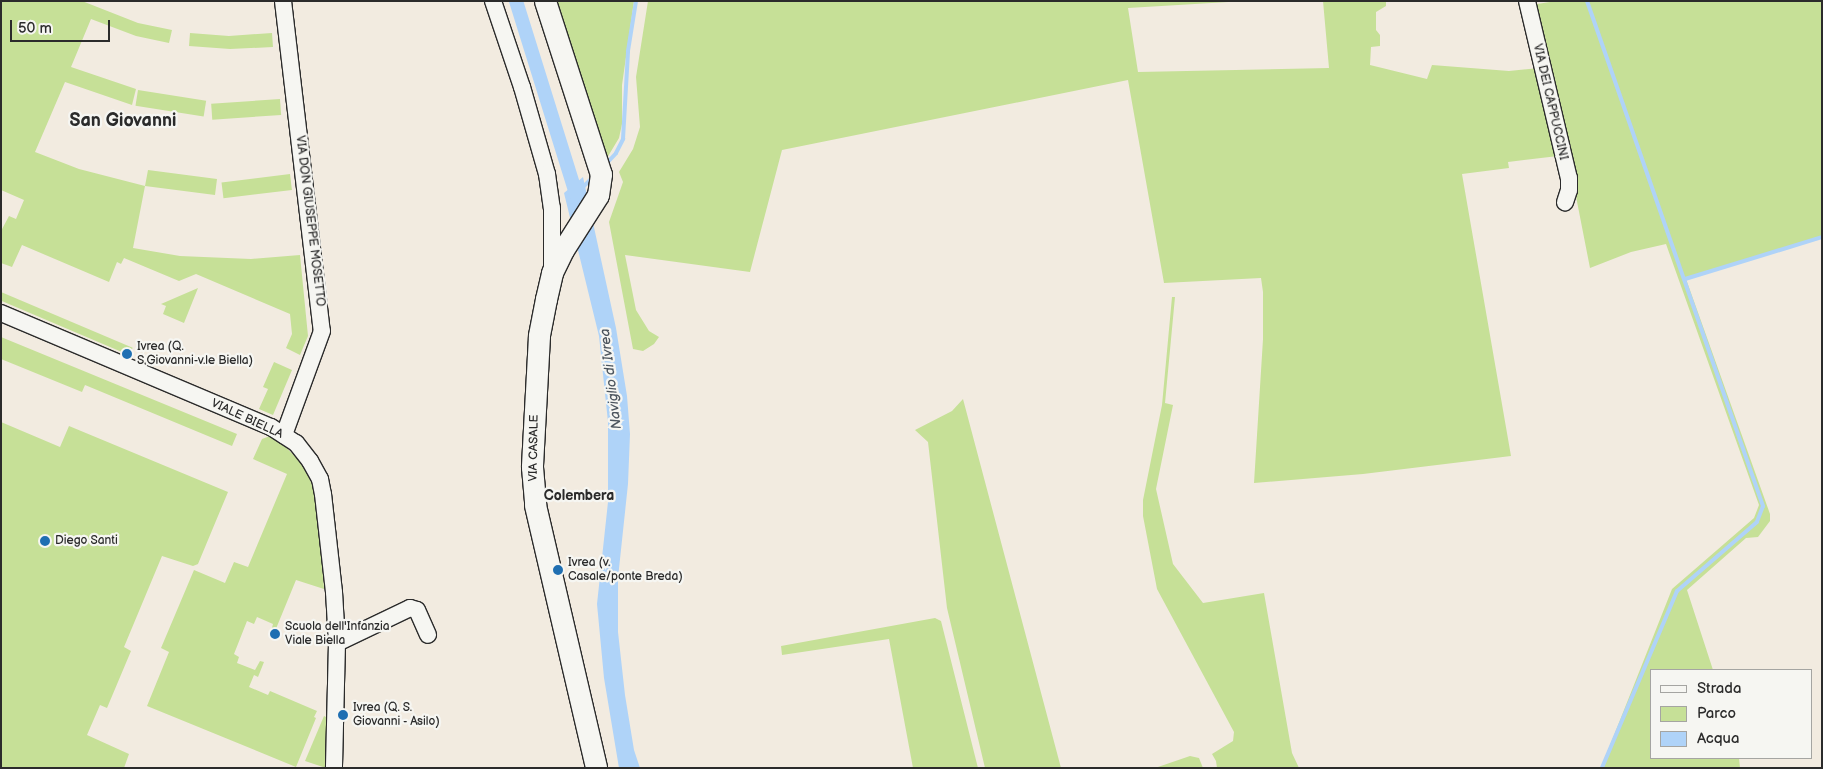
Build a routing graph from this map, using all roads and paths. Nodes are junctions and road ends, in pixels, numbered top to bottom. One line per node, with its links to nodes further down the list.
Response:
1 (283, 1): 8 (street, VIA DON GIUSEPPE MOSETTO)
2 (493, 1): 6 (street, VIA CASALE)
3 (545, 1): 6 (main road, VIA CASALE)
4 (1527, 1): 5 (street, VIA DEI CAPPUCCINI)
5 (1565, 202)
6 (552, 273): 12 (main road, VIA CASALE)
7 (1, 313): 8 (street, VIALE BIELLA)
8 (284, 435): 10 (street, VIALE BIELLA)
9 (428, 635): 10 (street)
10 (337, 643): 11 (street, VIALE BIELLA)
11 (334, 768)
12 (596, 768)

